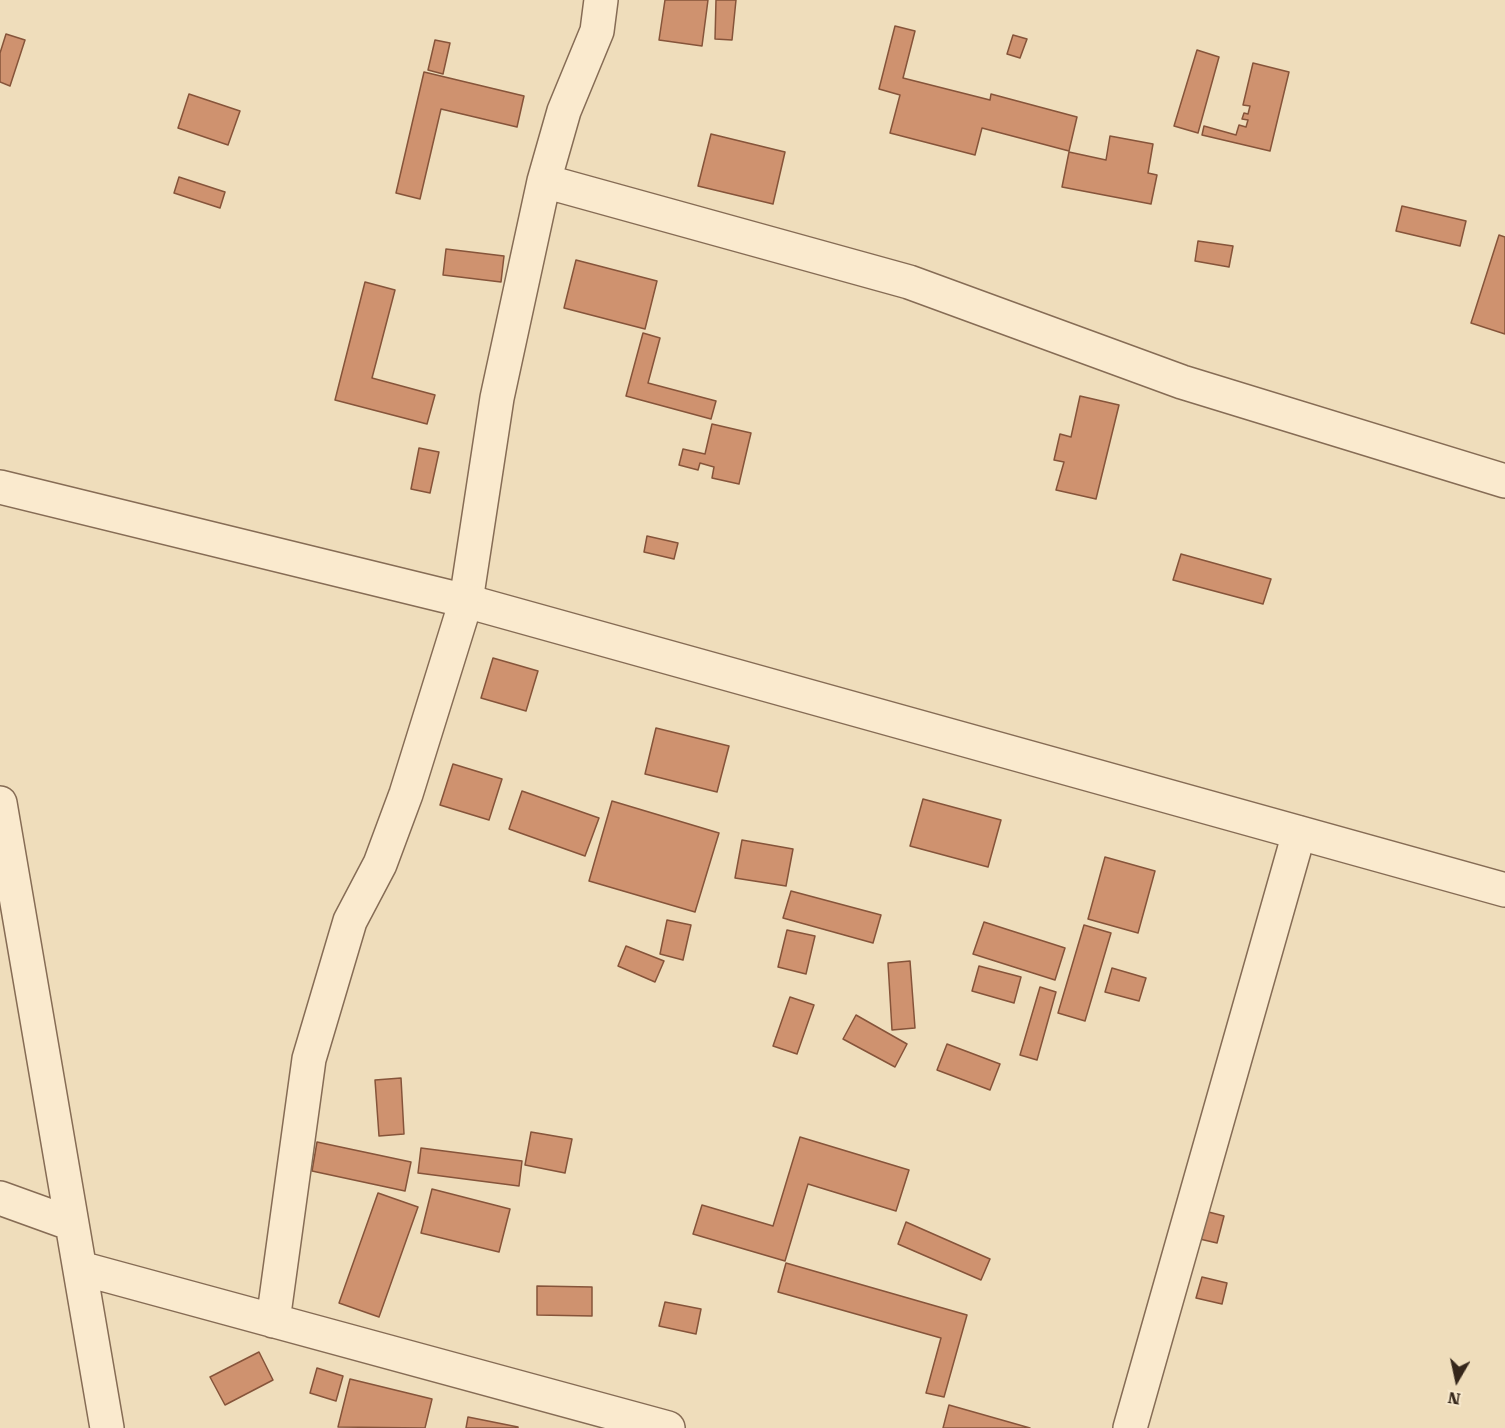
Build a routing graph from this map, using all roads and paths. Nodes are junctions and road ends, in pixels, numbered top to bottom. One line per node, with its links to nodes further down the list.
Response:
1 (601, 0): 2 (street)
2 (544, 181): 3 (street); 5 (street)
3 (1505, 481)
4 (0, 487): 5 (street)
5 (466, 601): 7 (street); 12 (street)
6 (0, 803): 10 (street)
7 (1299, 832): 8 (street); 16 (street)
8 (1505, 890)
9 (0, 1198): 10 (street)
10 (72, 1224): 11 (street)
11 (80, 1268): 12 (street); 14 (street)
12 (273, 1321): 13 (street)
13 (570, 1415): 15 (street)
14 (108, 1428)
15 (668, 1428)
16 (1130, 1428)

